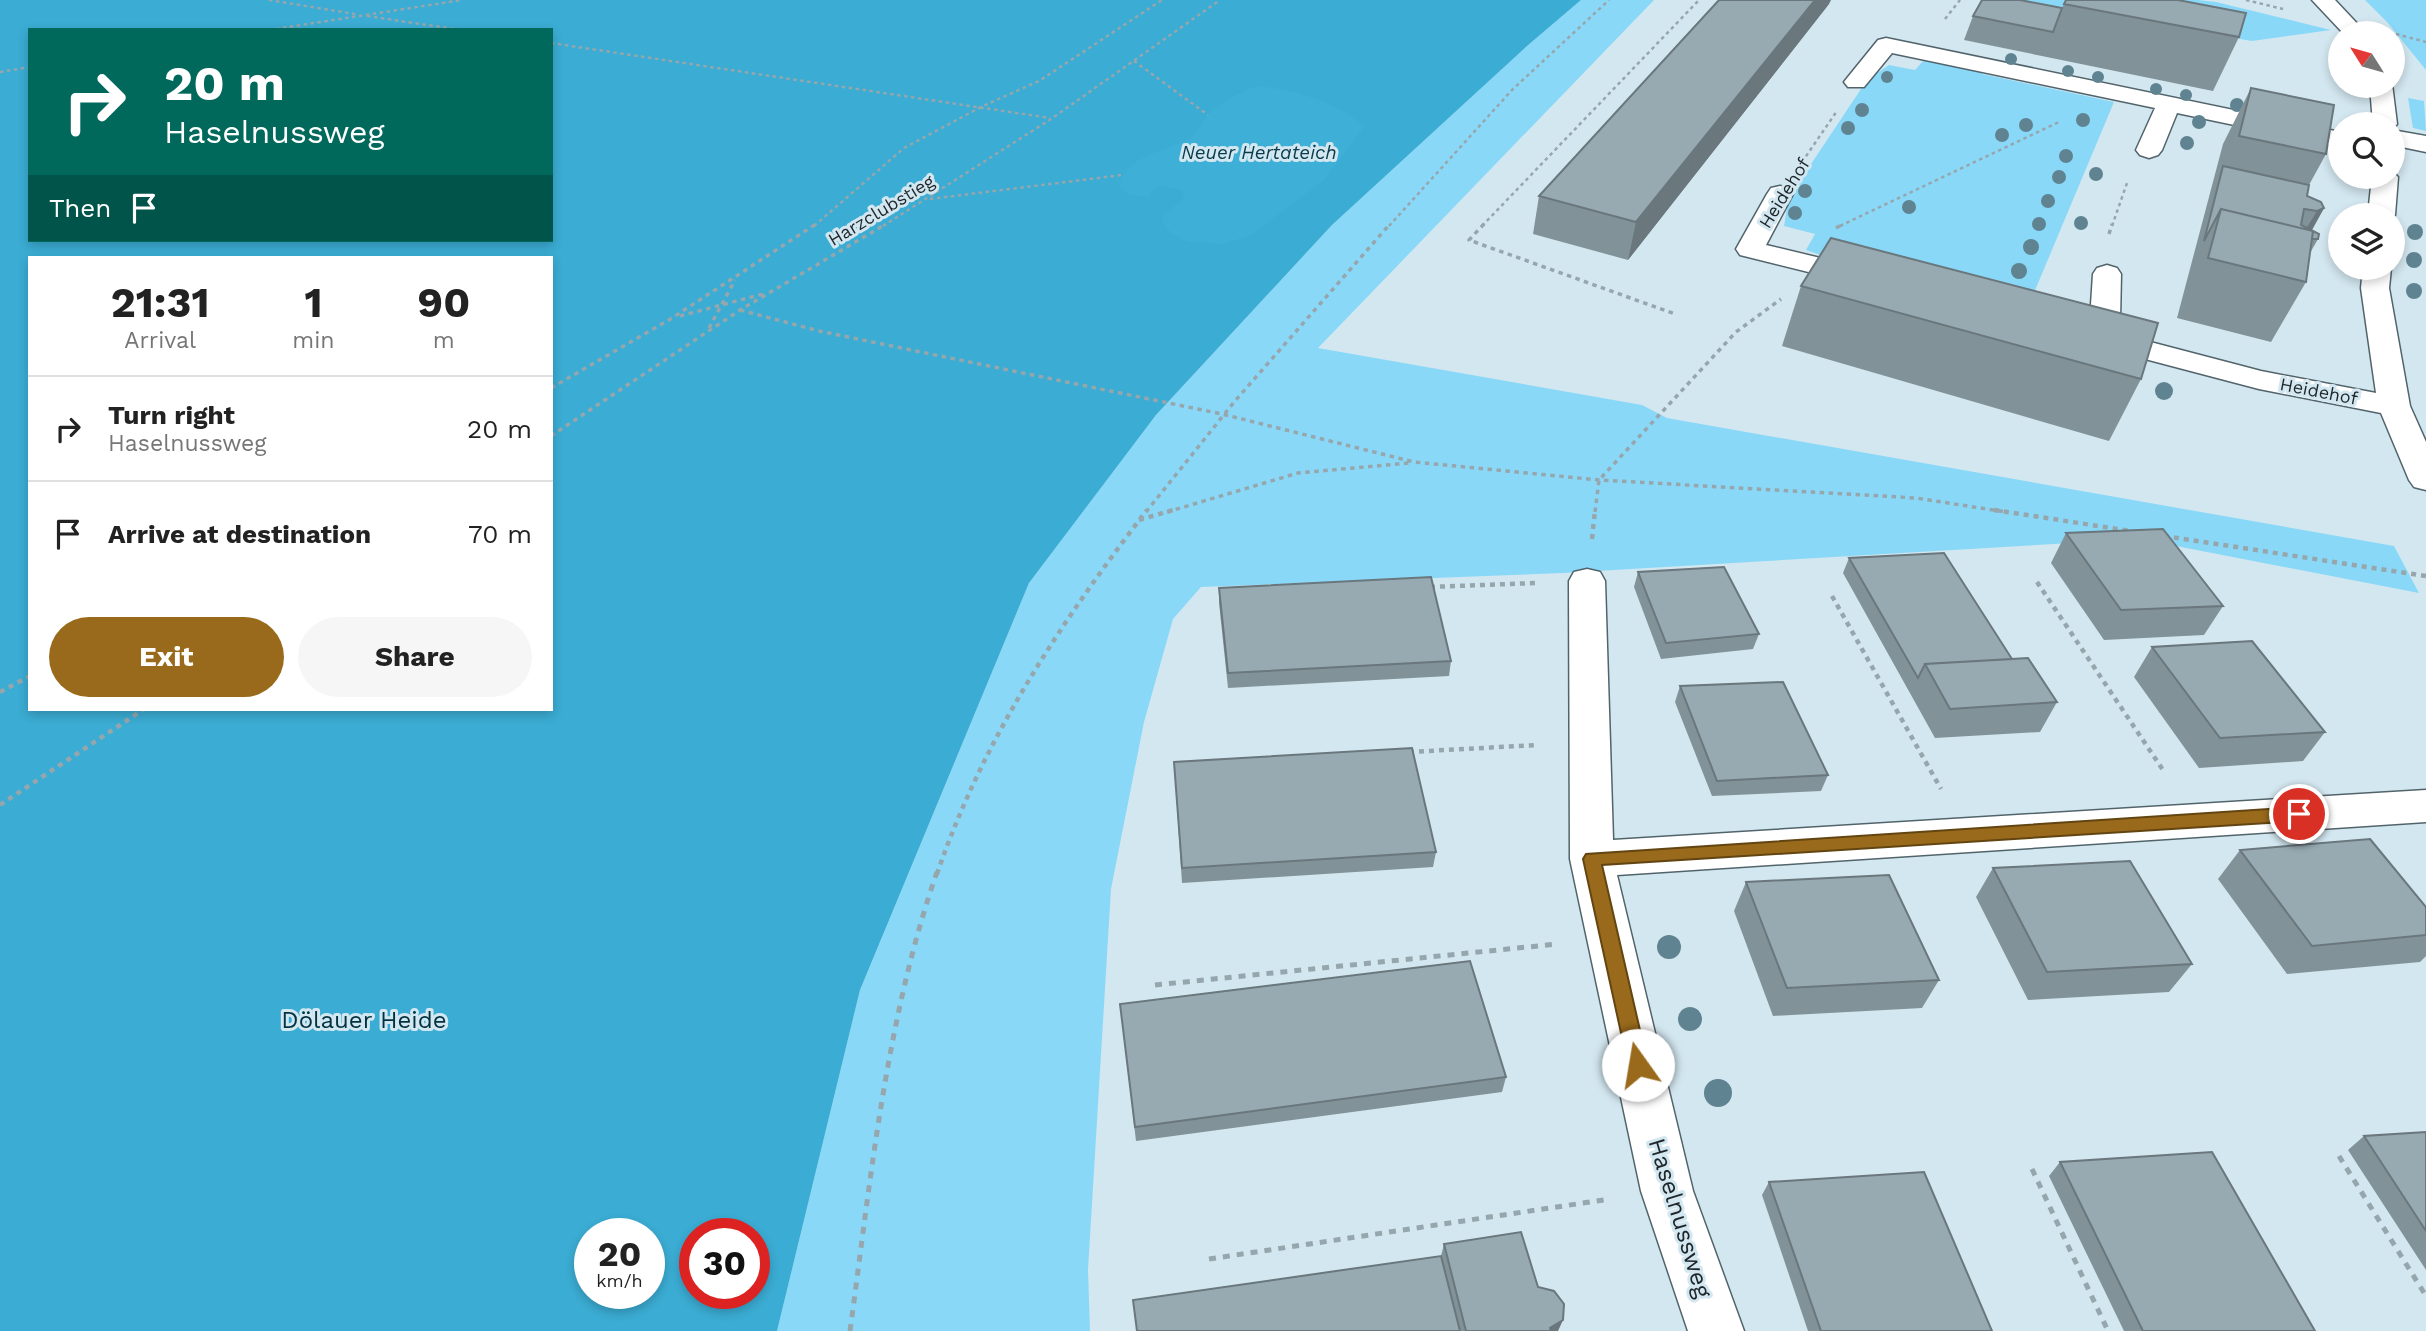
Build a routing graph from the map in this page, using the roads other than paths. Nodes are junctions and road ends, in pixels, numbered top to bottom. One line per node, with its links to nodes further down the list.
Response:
1 (2323, 0): 2 (street)
2 (2343, 21)
3 (1856, 82): 4 (street)
4 (2169, 104): 5 (street); 8 (street)
5 (2328, 137)
6 (2405, 139): 7 (street)
7 (2426, 144)
8 (2149, 150)
9 (1780, 194): 12 (street, Heidehof)
10 (2106, 274): 13 (street, Heidehof)
11 (2376, 280): 13 (street)
12 (1891, 284)
13 (2394, 406): 14 (street)
14 (2426, 480)
15 (1587, 581): 17 (street, Haselnussweg)
16 (2426, 806): 17 (street)
17 (1592, 859): 18 (street, Haselnussweg)
18 (1716, 1331)

